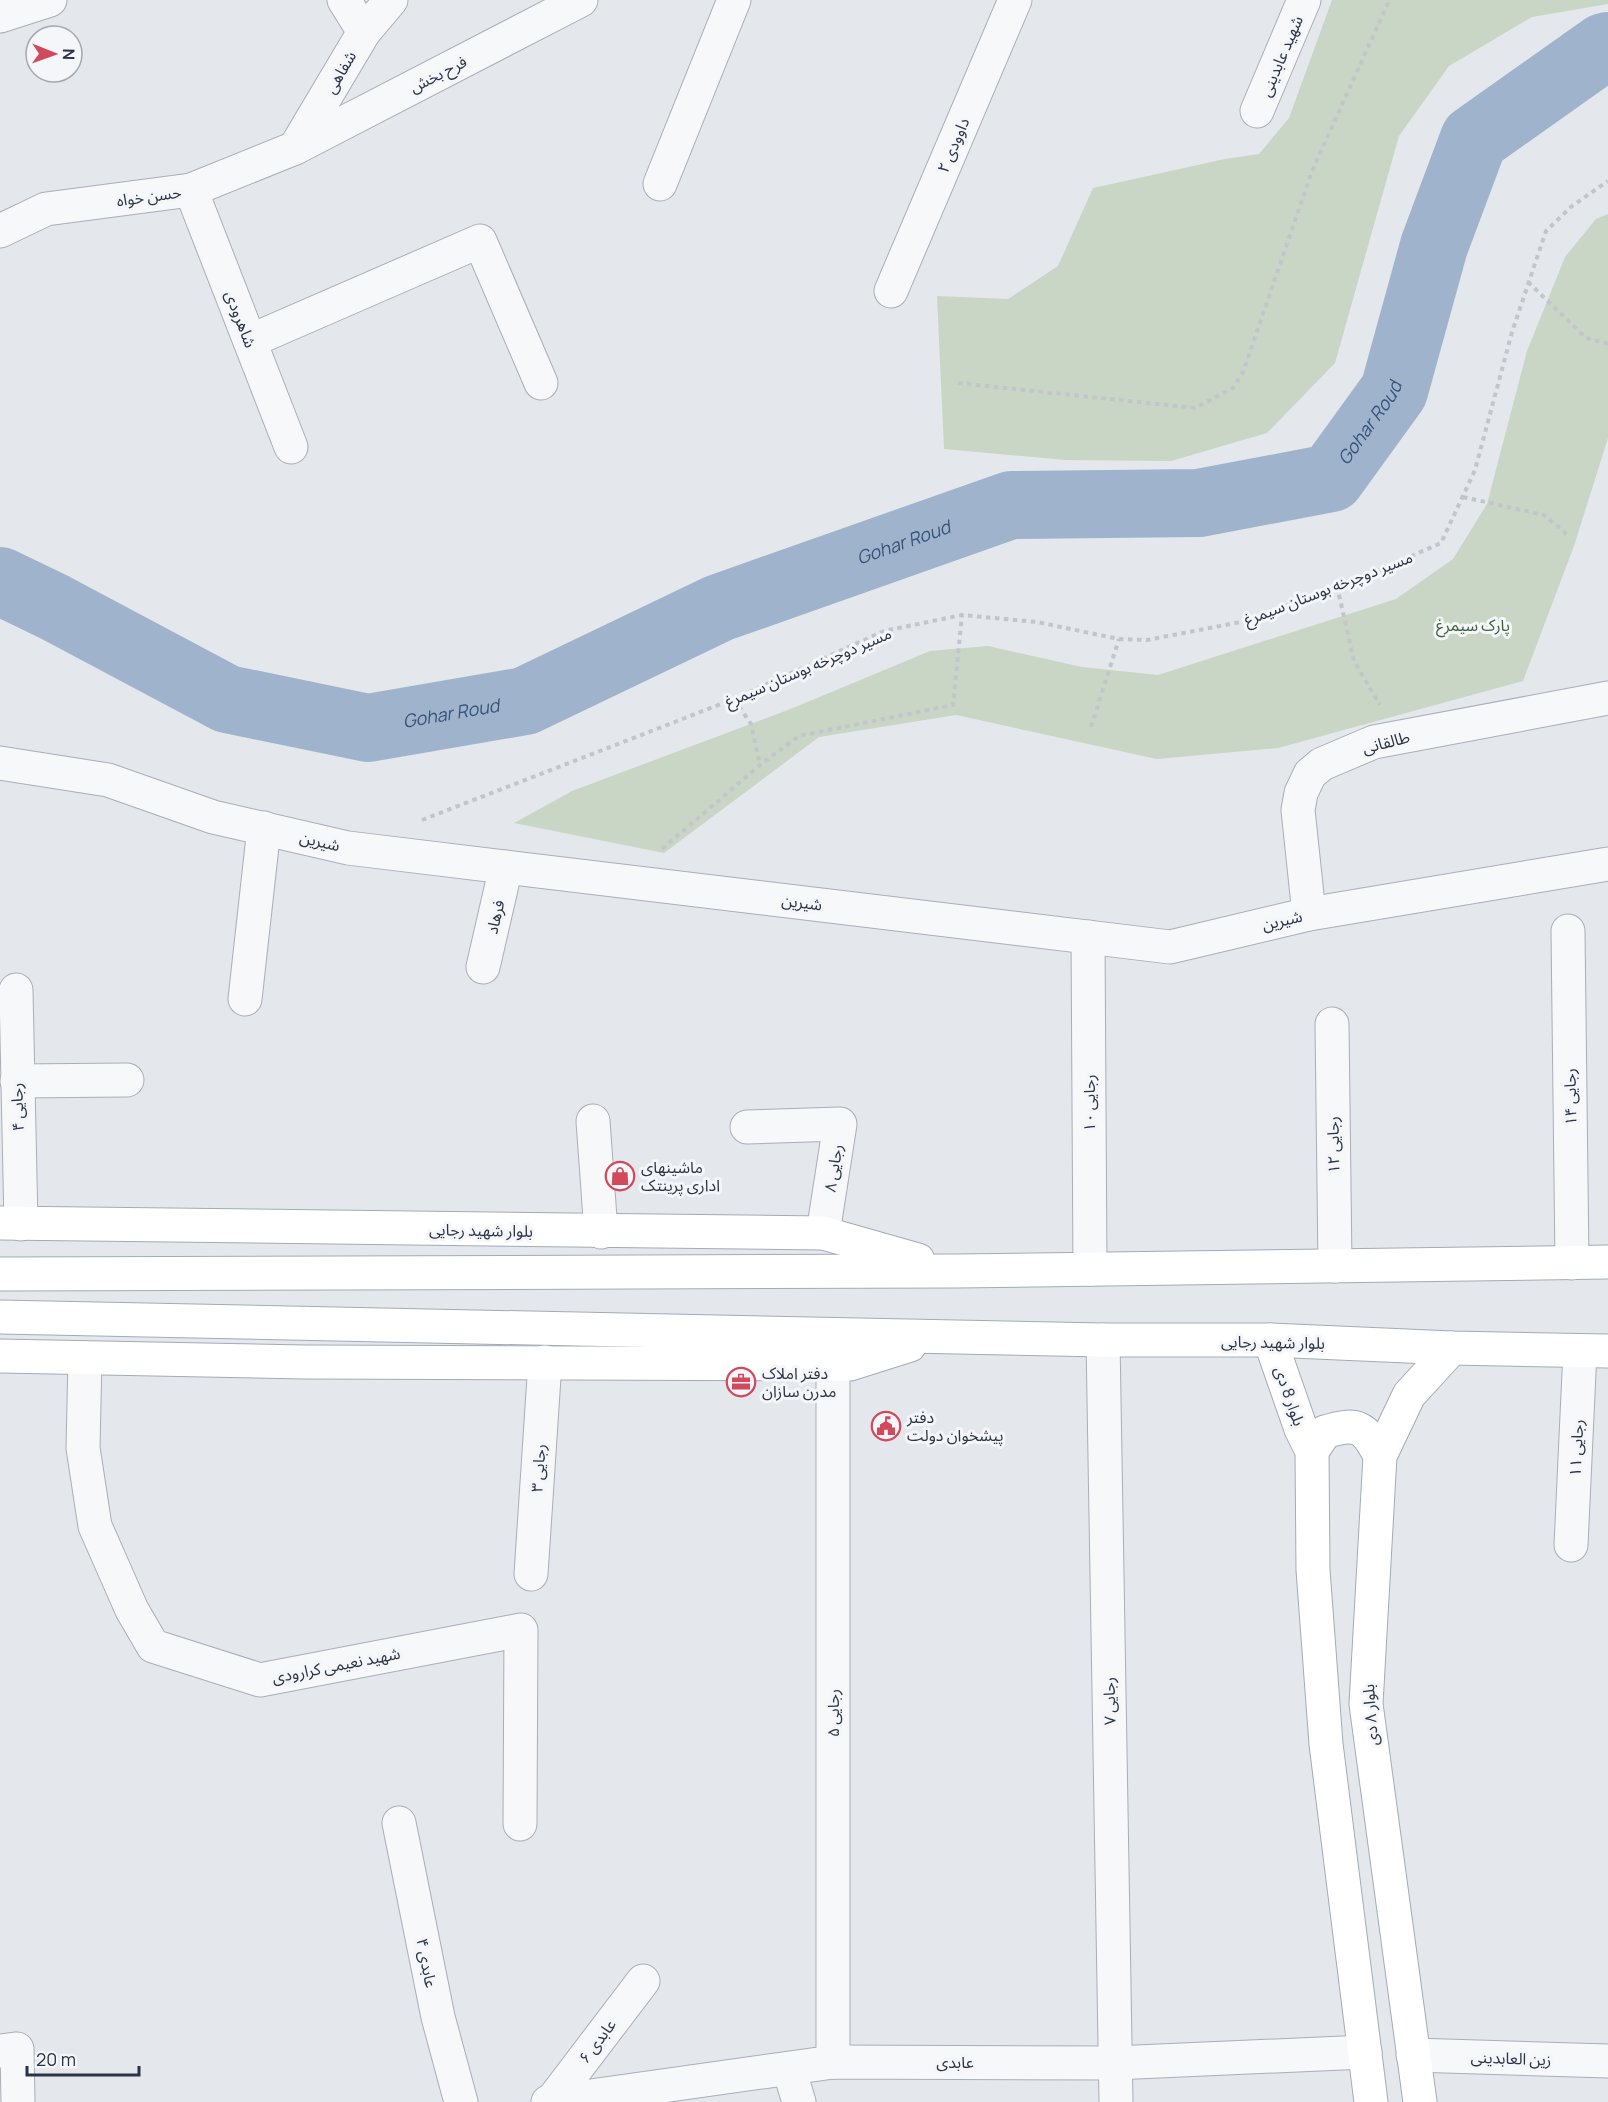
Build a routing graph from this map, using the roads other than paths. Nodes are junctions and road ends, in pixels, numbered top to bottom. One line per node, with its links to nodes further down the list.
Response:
1 (50, 0): 8 (street)
2 (344, 0): 9 (street)
3 (391, 0): 9 (street, شفاهی)
4 (581, 0): 11 (street, فرح بخش)
5 (734, 0): 12 (street)
6 (1016, 0): 15 (street, داوودی ۲)
7 (1304, 0): 10 (street, شهید عابدینی)
8 (0, 16)
9 (364, 32): 11 (street, شفاهی)
10 (1257, 111)
11 (295, 148): 13 (street, حسن خواه)
12 (660, 184)
13 (191, 190): 14 (street, حسن خواه); 16 (street, شاهرودی)
14 (0, 231)
15 (891, 291)
16 (249, 340): 17 (street); 18 (street, شاهرودی)
17 (541, 383)
18 (291, 447)
19 (1608, 698): 24 (street, طالقانی)
20 (0, 763): 21 (street, شیرین)
21 (264, 828): 23 (street, شیرین); 29 (street)
22 (1608, 864): 24 (street, شیرین)
23 (506, 867): 26 (street, شیرین); 27 (street, فرهاد)
24 (1309, 914): 26 (street, شیرین)
25 (1568, 931): 39 (street, رجایی ۱۴)
26 (1088, 937): 41 (street, رجایی ۱۰)
27 (483, 967)
28 (16, 990): 32 (street, رجایی ۴)
29 (245, 999)
30 (1332, 1024): 40 (street, رجایی ۱۲)
31 (127, 1080): 32 (street)
32 (17, 1081): 35 (street, رجایی ۴)
33 (593, 1121): 36 (street)
34 (747, 1127): 37 (street, رجایی ۸)
35 (10, 1224): 36 (main road, بلوار شهید رجایی)
36 (601, 1232): 37 (main road, بلوار شهید رجایی)
37 (823, 1233): 42 (main road, بلوار شهید رجایی)
38 (1608, 1262): 39 (main road, بلوار شهید رجایی)
39 (1572, 1263): 40 (main road, بلوار شهید رجایی)
40 (1335, 1266): 41 (main road, بلوار شهید رجایی)
41 (1090, 1269): 42 (main road, بلوار شهید رجایی)
42 (957, 1270): 43 (main road, بلوار شهید رجایی)
43 (0, 1274)
44 (0, 1317): 45 (main road, بلوار شهید رجایی)
45 (938, 1336): 46 (main road, بلوار شهید رجایی); 53 (main road, بلوار شهید رجایی)
46 (1102, 1340): 47 (main road, بلوار شهید رجایی); 66 (street, رجایی ۷)
47 (1270, 1340): 48 (main road, بلوار شهید رجایی); 54 (main road, بلوار 8 دی)
48 (1452, 1348): 49 (main road, بلوار شهید رجایی); 55 (main road, بلوار ۸ دی)
49 (1594, 1351): 56 (street, رجایی ۱۱)
50 (0, 1356): 51 (main road, بلوار شهید رجایی)
51 (85, 1358): 52 (main road, بلوار شهید رجایی); 59 (street, شهید نعیمی کرارودی)
52 (545, 1362): 53 (main road, بلوار شهید رجایی); 57 (street, رجایی ۳)
53 (833, 1364): 65 (street, رجایی ۵)
54 (1312, 1451): 55 (main road); 62 (main road)
55 (1380, 1456): 63 (main road, بلوار ۸ دی)
56 (1571, 1545)
57 (531, 1574)
58 (399, 1823): 69 (street, عابدی ۴)
59 (520, 1824)
60 (643, 1981): 70 (street, عابدی ۶)
61 (0, 2051): 68 (street)
62 (1365, 2052): 66 (street, عابدی); 73 (main road)
63 (1413, 2055): 64 (street, زین العابدینی); 74 (main road, بلوار ۸ دی)
64 (1608, 2061)
65 (833, 2062): 66 (street, عابدی); 67 (street, عابدی)
66 (1114, 2063): 72 (street, رجایی ۷)
67 (789, 2069): 70 (street, عابدی); 71 (street)
68 (18, 2102)
69 (461, 2102)
70 (549, 2102)
71 (799, 2102)
72 (1116, 2102)
73 (1371, 2102)
74 (1420, 2102)

